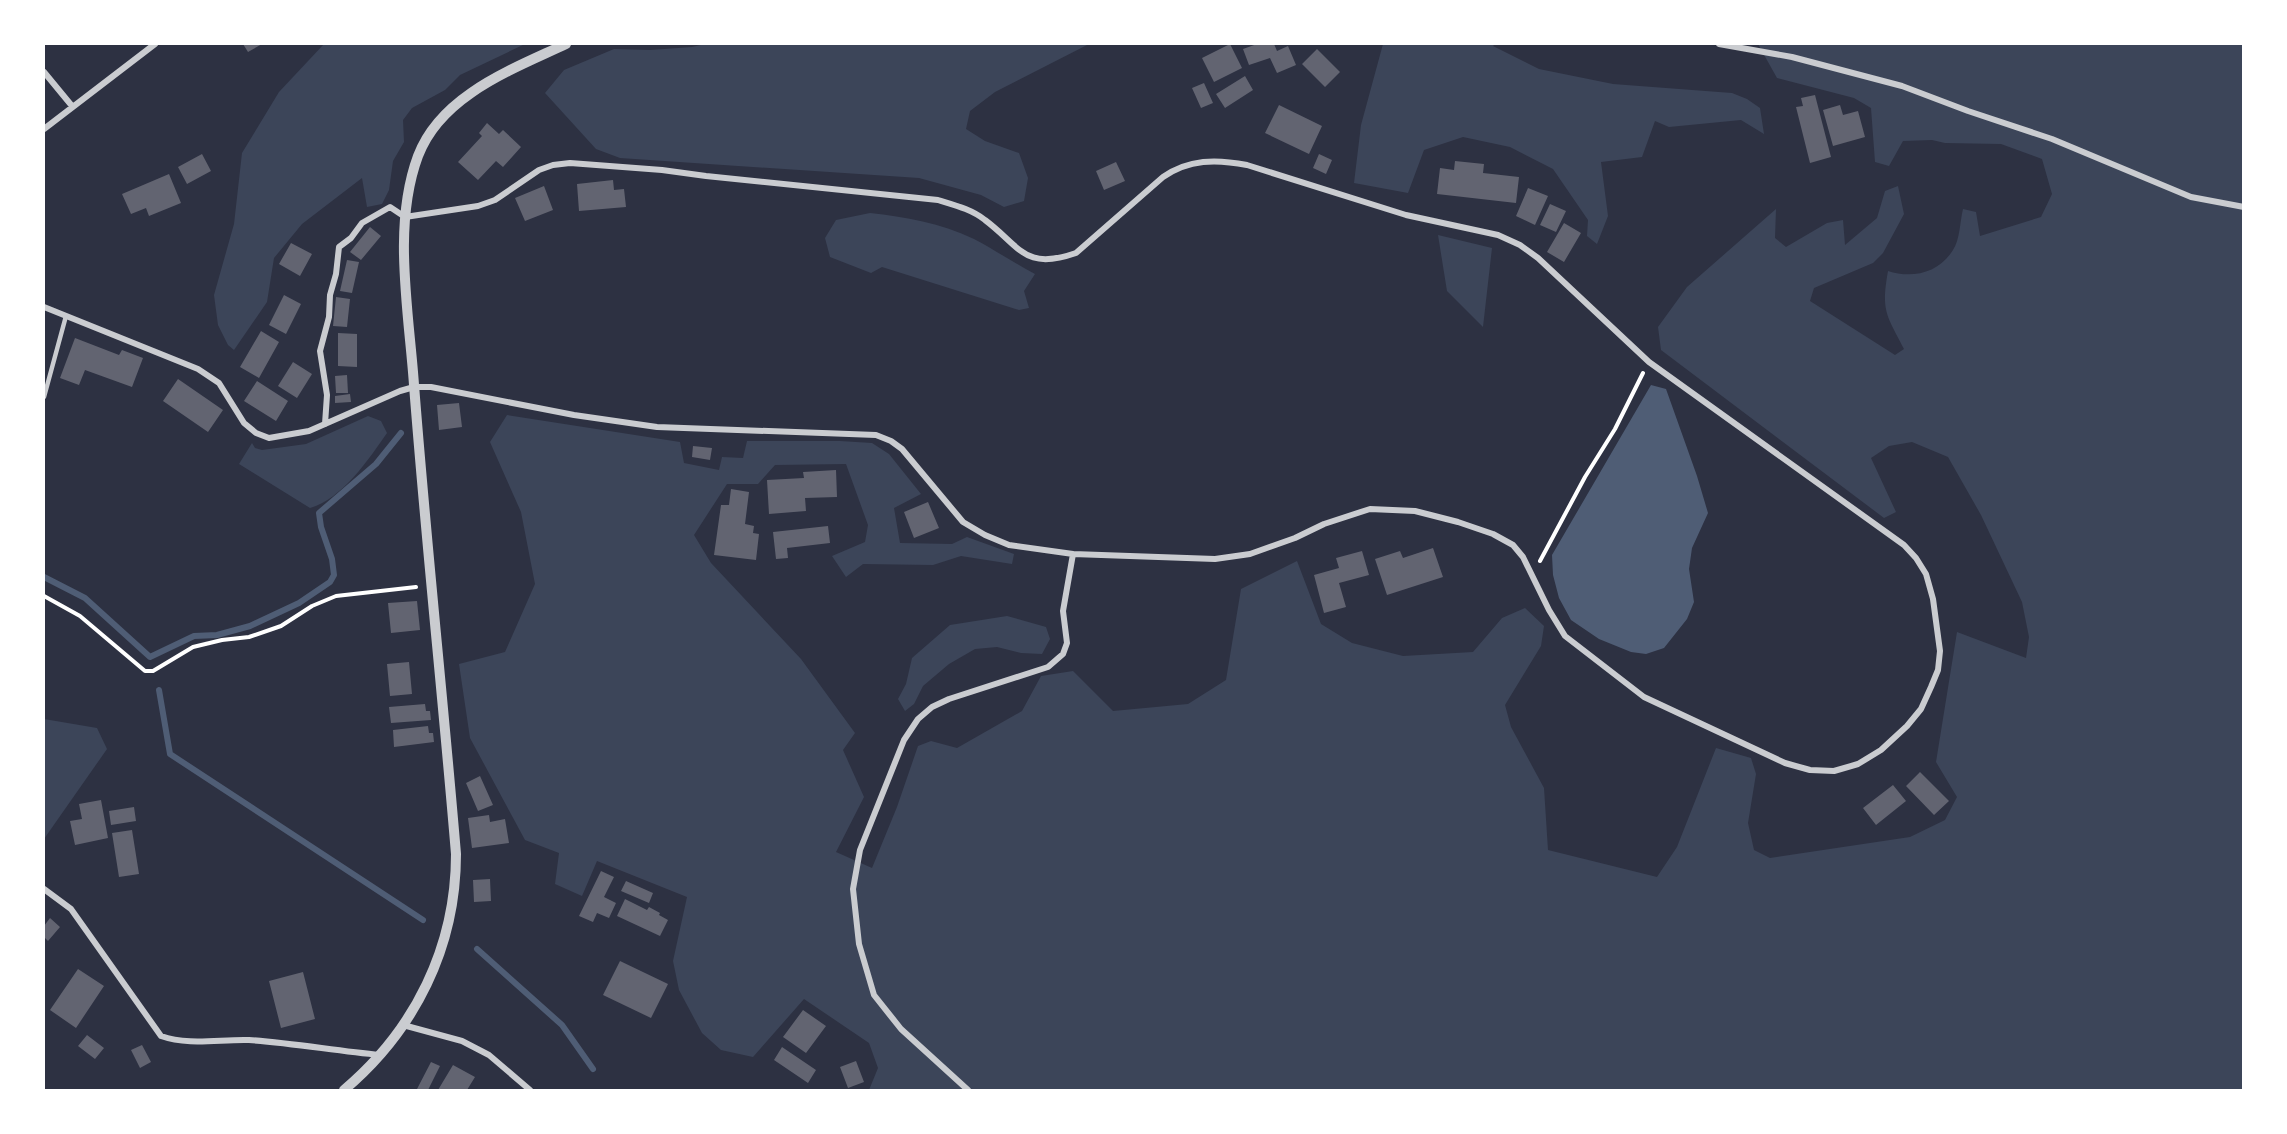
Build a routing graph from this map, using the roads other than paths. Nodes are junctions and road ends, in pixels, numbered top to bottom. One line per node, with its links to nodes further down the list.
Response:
1 (155, 44): 5 (street)
2 (566, 44): 8 (street)
3 (1719, 44): 7 (street)
4 (44, 72): 5 (street)
5 (72, 106): 6 (street)
6 (44, 129)
7 (2244, 207)
8 (405, 217): 11 (street); 13 (street); 14 (street)
9 (44, 307): 10 (street)
10 (66, 316): 12 (lane); 13 (street)
11 (414, 387): 13 (street); 14 (street); 16 (street)
12 (44, 397)
13 (325, 424)
14 (1073, 554): 20 (street)
15 (44, 889): 17 (street)
16 (403, 1025): 17 (street); 19 (street)
17 (380, 1055): 18 (street)
18 (344, 1090)
19 (530, 1090)
20 (968, 1090)

